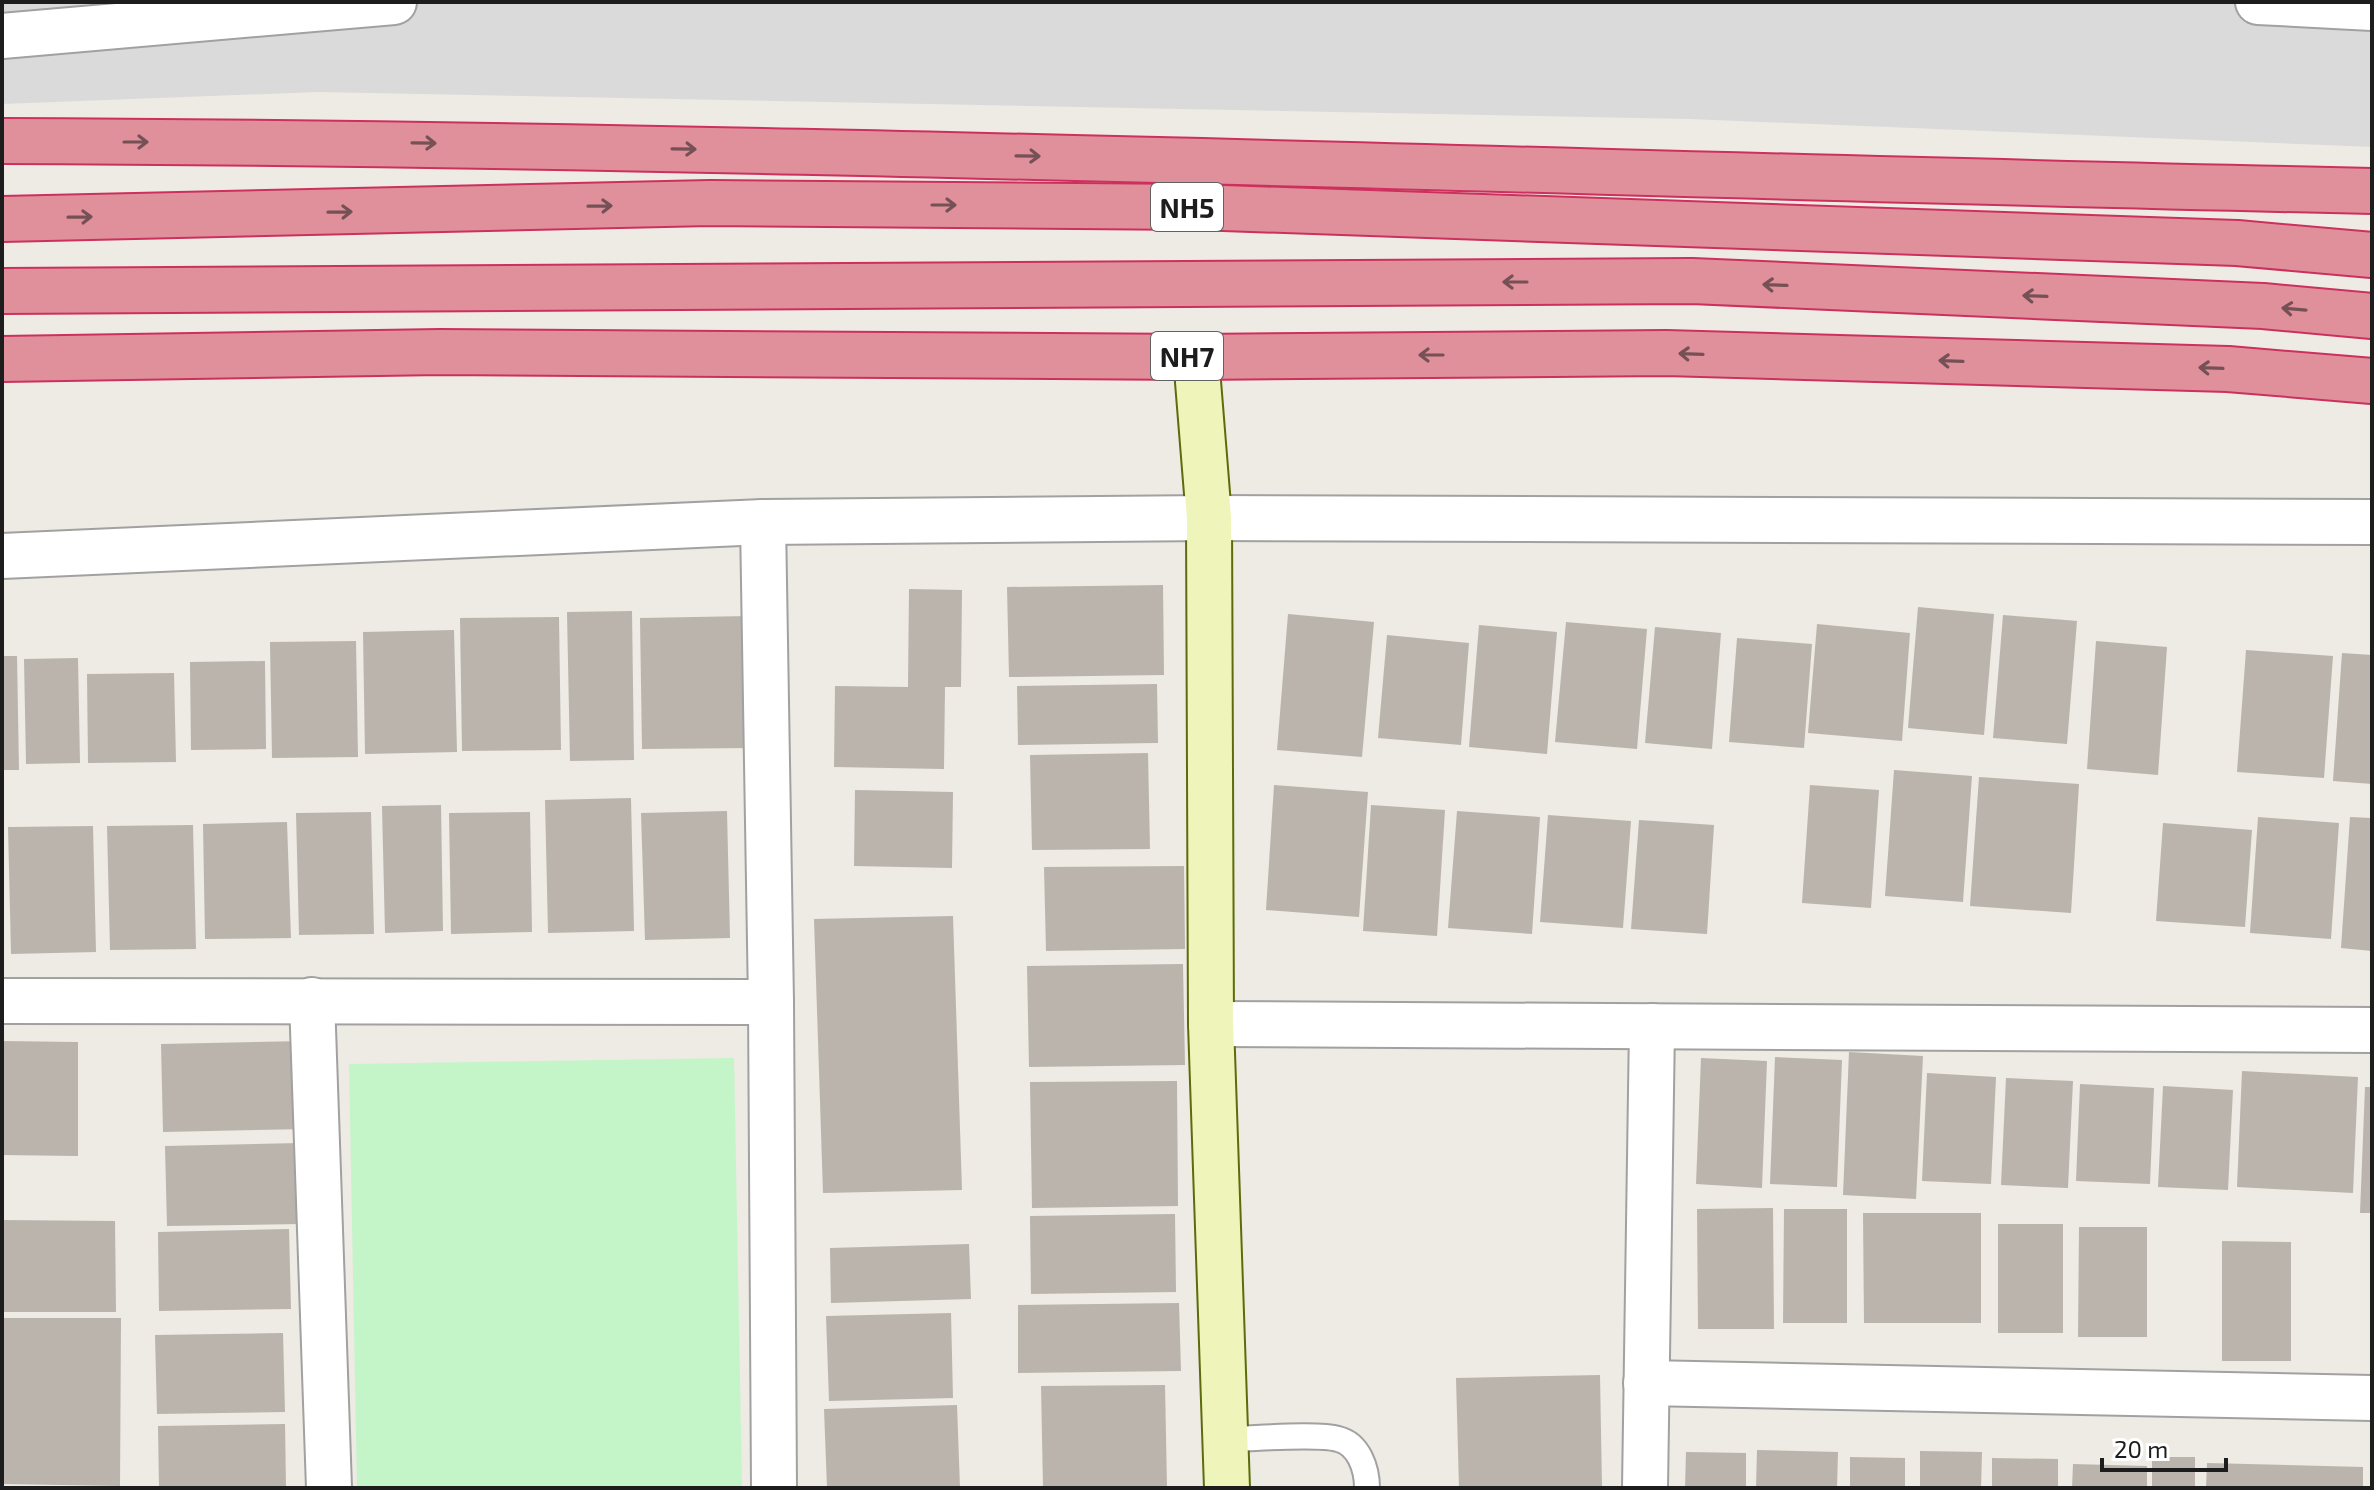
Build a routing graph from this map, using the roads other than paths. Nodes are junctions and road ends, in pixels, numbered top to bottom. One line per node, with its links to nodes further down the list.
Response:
1 (394, 2): 4 (street)
2 (2258, 2): 3 (street)
3 (2372, 8)
4 (2, 36)
5 (2, 141): 6 (highway, one-way to 6)
6 (880, 153): 7 (highway, one-way to 7); 8 (highway)
7 (2372, 191)
8 (880, 205): 9 (highway, NH5, one-way to 8); 10 (highway, NH5, one-way to 10)
9 (2, 219)
10 (2372, 255)
11 (890, 286): 12 (highway); 13 (highway, one-way to 11); 14 (highway)
12 (2, 291)
13 (2372, 316)
14 (892, 354): 15 (highway, NH7); 16 (highway, NH7)
15 (1196, 357): 17 (highway, NH7, one-way to 15); 18 (street)
16 (2, 359)
17 (2372, 381)
18 (1209, 518): 19 (street); 20 (street); 25 (street)
19 (763, 522): 21 (street); 24 (street)
20 (2372, 522)
21 (2, 556)
22 (312, 1000): 23 (street); 24 (street); 31 (street)
23 (2, 1001)
24 (771, 1002): 32 (street)
25 (1211, 1024): 26 (street); 30 (street)
26 (1652, 1026): 27 (street); 28 (street)
27 (2372, 1030)
28 (1646, 1383): 29 (street); 35 (street)
29 (2372, 1398)
30 (1226, 1439): 33 (street); 34 (lane)
31 (329, 1488)
32 (774, 1488)
33 (1227, 1488)
34 (1367, 1488)
35 (1645, 1488)

